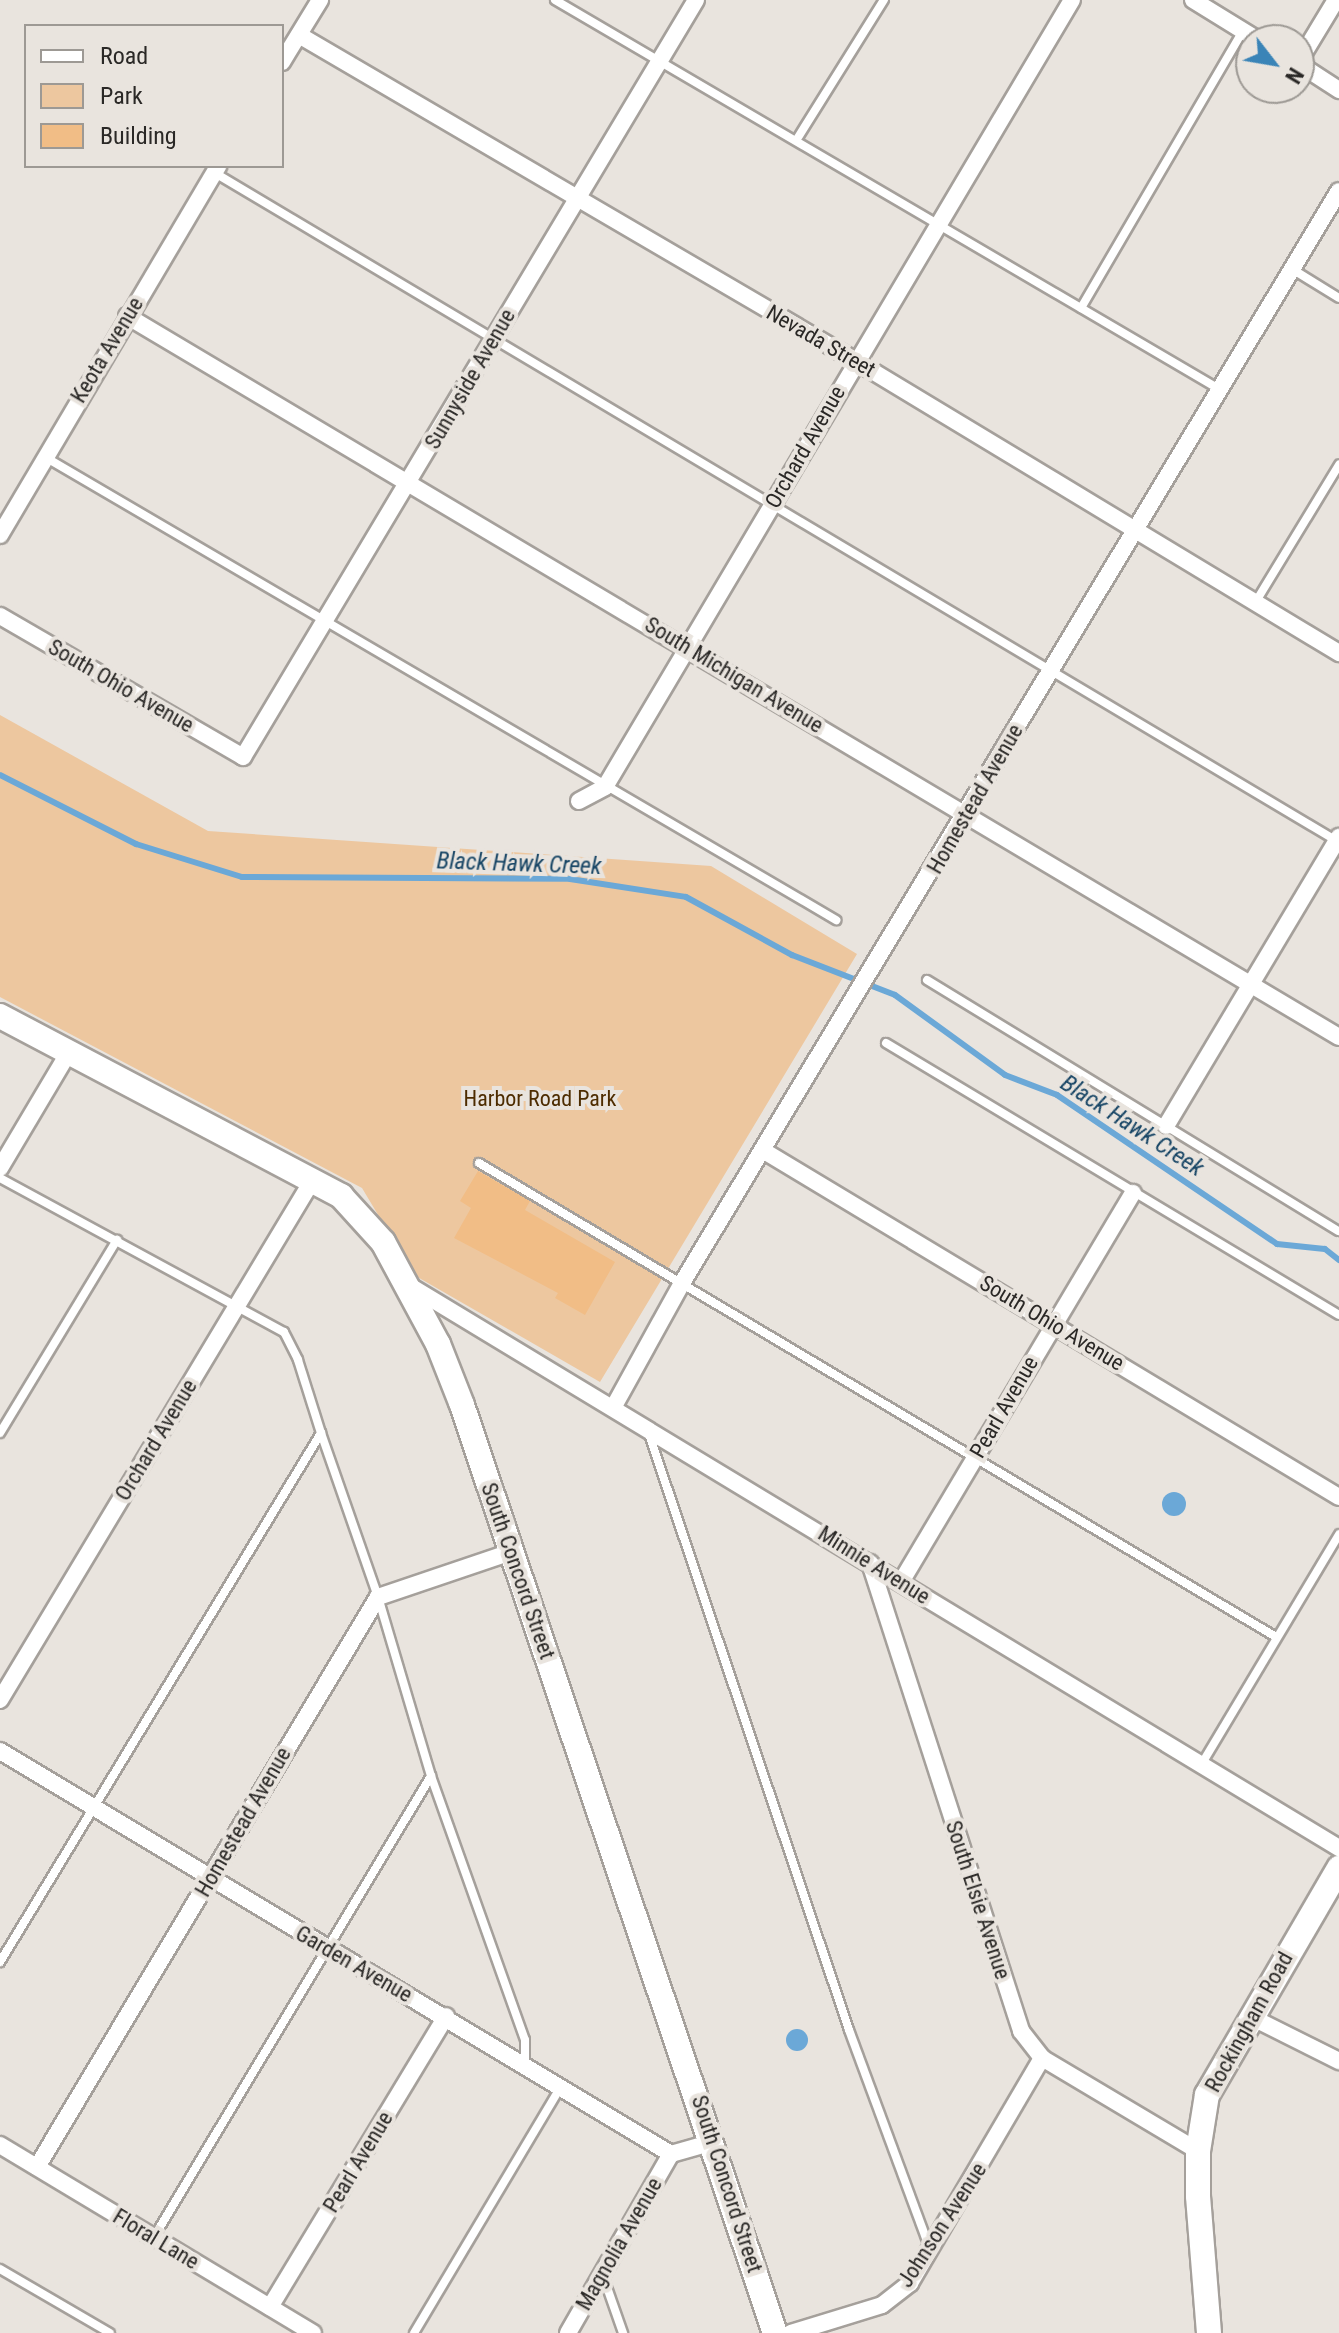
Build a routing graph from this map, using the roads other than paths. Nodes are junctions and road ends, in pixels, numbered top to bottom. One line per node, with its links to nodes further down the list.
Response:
1 (320, 0): 9 (street)
2 (555, 0): 13 (lane)
3 (696, 0): 13 (street, Sunnyside Avenue)
4 (884, 0): 16 (lane)
5 (1072, 0): 20 (street, Orchard Avenue)
6 (1193, 0): 8 (street)
7 (1336, 0): 10 (street)
8 (1235, 26)
9 (299, 35): 12 (street); 19 (street, Nevada Street)
10 (1315, 35)
11 (1235, 45): 23 (lane)
12 (284, 59)
13 (659, 62): 16 (lane); 19 (street, Sunnyside Avenue)
14 (1315, 73): 15 (street)
15 (1339, 90)
16 (797, 139): 20 (lane)
17 (216, 169): 24 (street, Keota Avenue); 25 (lane)
18 (1339, 191): 21 (street, Homestead Avenue)
19 (576, 199): 25 (street, Sunnyside Avenue); 26 (street, Nevada Street)
20 (935, 223): 23 (lane); 26 (street, Orchard Avenue)
21 (1292, 269): 22 (lane); 27 (street, Homestead Avenue)
22 (1339, 298)
23 (1081, 308): 27 (lane)
24 (127, 316): 28 (street, Keota Avenue); 30 (street, South Michigan Avenue)
25 (495, 335): 30 (street, Sunnyside Avenue); 31 (lane)
26 (854, 360): 31 (street, Orchard Avenue); 32 (street, Nevada Street)
27 (1220, 389): 32 (street, Homestead Avenue)
28 (45, 457): 33 (street, Keota Avenue); 36 (lane)
29 (1339, 465): 34 (lane)
30 (408, 484): 36 (street, Sunnyside Avenue); 37 (street, South Michigan Avenue)
31 (773, 502): 37 (street, Orchard Avenue); 39 (lane)
32 (1135, 529): 34 (street, Nevada Street); 39 (street, Homestead Avenue)
33 (0, 535)
34 (1255, 603): 38 (street, Nevada Street)
35 (0, 616): 40 (street, South Ohio Avenue)
36 (324, 624): 40 (street, Sunnyside Avenue); 41 (lane)
37 (690, 648): 41 (street, Orchard Avenue); 43 (street, South Michigan Avenue)
38 (1339, 653)
39 (1049, 673): 43 (street, Homestead Avenue); 44 (lane)
40 (243, 757)
41 (605, 787): 42 (street); 45 (lane)
42 (579, 801)
43 (966, 815): 47 (street, South Michigan Avenue); 53 (street, Homestead Avenue)
44 (1338, 839): 47 (street)
45 (836, 920)
46 (927, 980): 52 (lane)
47 (1251, 985): 49 (street, South Michigan Avenue); 52 (street)
48 (0, 1016): 51 (street, South Concord Street)
49 (1339, 1037)
50 (886, 1043): 58 (lane)
51 (69, 1052): 55 (street); 57 (street, South Concord Street)
52 (1166, 1126): 59 (lane)
53 (764, 1151): 61 (street, Homestead Avenue); 65 (street, South Ohio Avenue)
54 (479, 1163): 61 (lane)
55 (0, 1168)
56 (0, 1178): 60 (lane)
57 (312, 1181): 62 (street, South Concord Street); 63 (street, Orchard Avenue)
58 (1133, 1193): 64 (lane); 65 (street, Pearl Avenue)
59 (1339, 1231)
60 (117, 1240): 63 (lane); 68 (lane)
61 (682, 1283): 66 (street, Homestead Avenue); 70 (lane)
62 (407, 1284): 66 (street, Minnie Avenue); 73 (street, South Concord Street)
63 (239, 1303): 69 (lane); 78 (street, Orchard Avenue)
64 (1339, 1315)
65 (1053, 1323): 70 (street, Pearl Avenue); 71 (street, South Ohio Avenue)
66 (613, 1408): 67 (street, Minnie Avenue)
67 (647, 1428): 74 (street, Minnie Avenue); 100 (lane)
68 (0, 1433)
69 (321, 1433): 76 (lane); 82 (lane)
70 (975, 1457): 75 (street, Pearl Avenue); 77 (lane)
71 (1339, 1497)
72 (1339, 1534): 77 (lane)
73 (511, 1552): 76 (street); 94 (street, South Concord Street)
74 (870, 1563): 75 (street, Minnie Avenue); 90 (street, South Elsie Avenue)
75 (901, 1582): 80 (street, Minnie Avenue)
76 (378, 1597): 81 (lane); 85 (street, Homestead Avenue)
77 (1276, 1637): 80 (lane)
78 (0, 1700)
79 (0, 1751): 82 (street, Garden Avenue)
80 (1200, 1766): 83 (street, Minnie Avenue)
81 (431, 1776): 86 (lane); 92 (lane)
82 (93, 1807): 85 (street, Garden Avenue); 87 (lane)
83 (1339, 1848)
84 (1339, 1868): 89 (street, Rockingham Road)
85 (210, 1880): 86 (street, Garden Avenue); 98 (street, Homestead Avenue)
86 (328, 1950): 88 (street, Garden Avenue); 99 (lane)
87 (0, 1962)
88 (446, 2016): 92 (street, Garden Avenue); 103 (street, Pearl Avenue)
89 (1249, 2016): 91 (street); 96 (street, Rockingham Road)
90 (1042, 2058): 96 (street, South Elsie Avenue); 100 (street, Johnson Avenue)
91 (1339, 2061)
92 (525, 2067): 93 (street, Garden Avenue)
93 (560, 2088): 97 (street, Garden Avenue); 107 (lane)
94 (713, 2142): 97 (street); 110 (street, South Concord Street)
95 (0, 2145): 98 (street, Floral Lane)
96 (1198, 2151): 112 (street, Rockingham Road)
97 (671, 2154): 102 (street, Magnolia Avenue)
98 (37, 2167): 99 (street, Floral Lane)
99 (154, 2237): 103 (street, Floral Lane)
100 (930, 2250): 111 (street, Johnson Avenue)
101 (0, 2269): 105 (lane)
102 (602, 2272): 108 (street, Magnolia Avenue); 109 (lane)
103 (270, 2307): 104 (street, Floral Lane)
104 (295, 2328): 106 (street, Floral Lane)
105 (110, 2333)
106 (313, 2333)
107 (414, 2333)
108 (568, 2333)
109 (623, 2333)
110 (775, 2333)
111 (791, 2333)
112 (1209, 2333)

